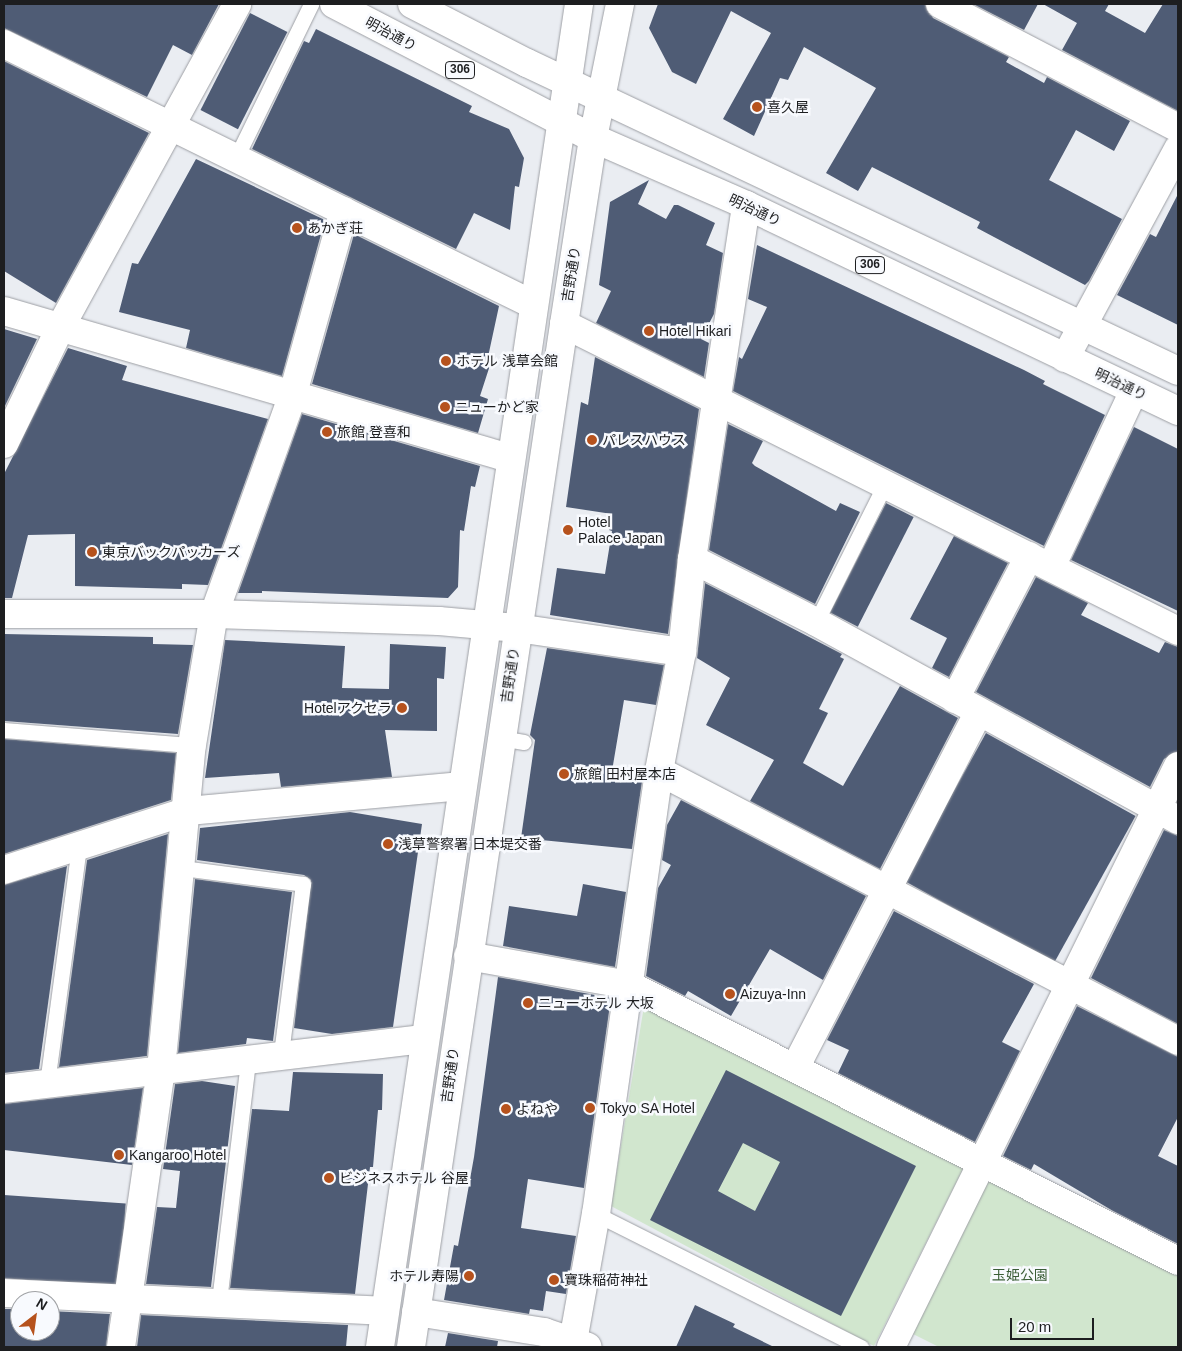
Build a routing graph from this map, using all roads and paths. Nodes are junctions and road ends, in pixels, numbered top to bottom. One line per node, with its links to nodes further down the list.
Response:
1 (237, 4): 12 (street)
2 (311, 4): 16 (lane)
3 (334, 4): 11 (street, 明治通り / 306)
4 (412, 4): 9 (street)
5 (579, 4): 9 (street)
6 (620, 4): 10 (street, 吉野通り)
7 (940, 4): 13 (street)
8 (4, 44): 12 (street)
9 (566, 81): 10 (street); 11 (street)
10 (603, 98): 14 (street, 吉野通り); 22 (street)
11 (560, 121): 14 (street, 明治通り / 306); 19 (street)
12 (172, 125): 16 (street); 23 (street)
13 (1178, 128)
14 (593, 138): 17 (street, 明治通り / 306); 21 (street, 吉野通り)
15 (1178, 149): 22 (street)
16 (235, 160): 18 (street)
17 (746, 205): 24 (street, 明治通り / 306); 28 (street)
18 (344, 211): 19 (street); 27 (street)
19 (532, 304): 31 (street)
20 (4, 311): 23 (street)
21 (564, 324): 28 (street); 39 (street, 吉野通り)
22 (1082, 324): 24 (street); 25 (street)
23 (61, 326): 27 (street); 30 (street)
24 (1065, 358): 26 (street, 明治通り / 306)
25 (1178, 371)
26 (1134, 391): 29 (street, 明治通り / 306); 34 (street)
27 (292, 397): 31 (street); 36 (street)
28 (716, 400): 32 (street); 33 (street)
29 (1178, 412)
30 (4, 444)
31 (509, 458): 38 (street)
32 (885, 484): 34 (street); 37 (lane)
33 (692, 560): 37 (street); 41 (street)
34 (1040, 562): 40 (street); 42 (street)
35 (4, 614): 36 (street)
36 (214, 614): 38 (street); 44 (street)
37 (816, 622): 42 (street)
38 (485, 625): 39 (street); 47 (street)
39 (517, 628): 41 (street); 54 (street, 吉野通り)
40 (1178, 631)
41 (682, 652): 46 (street)
42 (967, 706): 49 (street); 53 (street)
43 (4, 730): 44 (lane)
44 (192, 745): 48 (street)
45 (1178, 766): 49 (street)
46 (660, 771): 53 (street); 55 (street)
47 (462, 786): 48 (street); 57 (street)
48 (188, 811): 50 (street); 51 (street)
49 (1168, 815): 56 (street)
50 (79, 846): 52 (street); 63 (lane)
51 (182, 868): 59 (lane); 62 (street)
52 (4, 870)
53 (887, 890): 56 (street); 61 (street)
54 (468, 956): 55 (street); 72 (street, 吉野通り)
55 (629, 985): 61 (street); 66 (street)
56 (1070, 985): 58 (street); 65 (street)
57 (424, 1039): 59 (street); 71 (street)
58 (1178, 1041)
59 (281, 1054): 60 (street)
60 (248, 1060): 62 (street); 70 (lane)
61 (795, 1068): 65 (street)
62 (161, 1070): 63 (street); 69 (street)
63 (47, 1083): 64 (street)
64 (4, 1089)
65 (982, 1162): 67 (street); 78 (street)
66 (596, 1214): 73 (street); 77 (lane)
67 (1178, 1261)
68 (4, 1293): 69 (street)
69 (128, 1297): 70 (street); 74 (street)
70 (219, 1301): 71 (street)
71 (385, 1311): 75 (street)
72 (416, 1312): 73 (street); 76 (street, 吉野通り)
73 (578, 1345)
74 (121, 1347)
75 (380, 1347)
76 (411, 1347)
77 (861, 1347)
78 (891, 1347)

